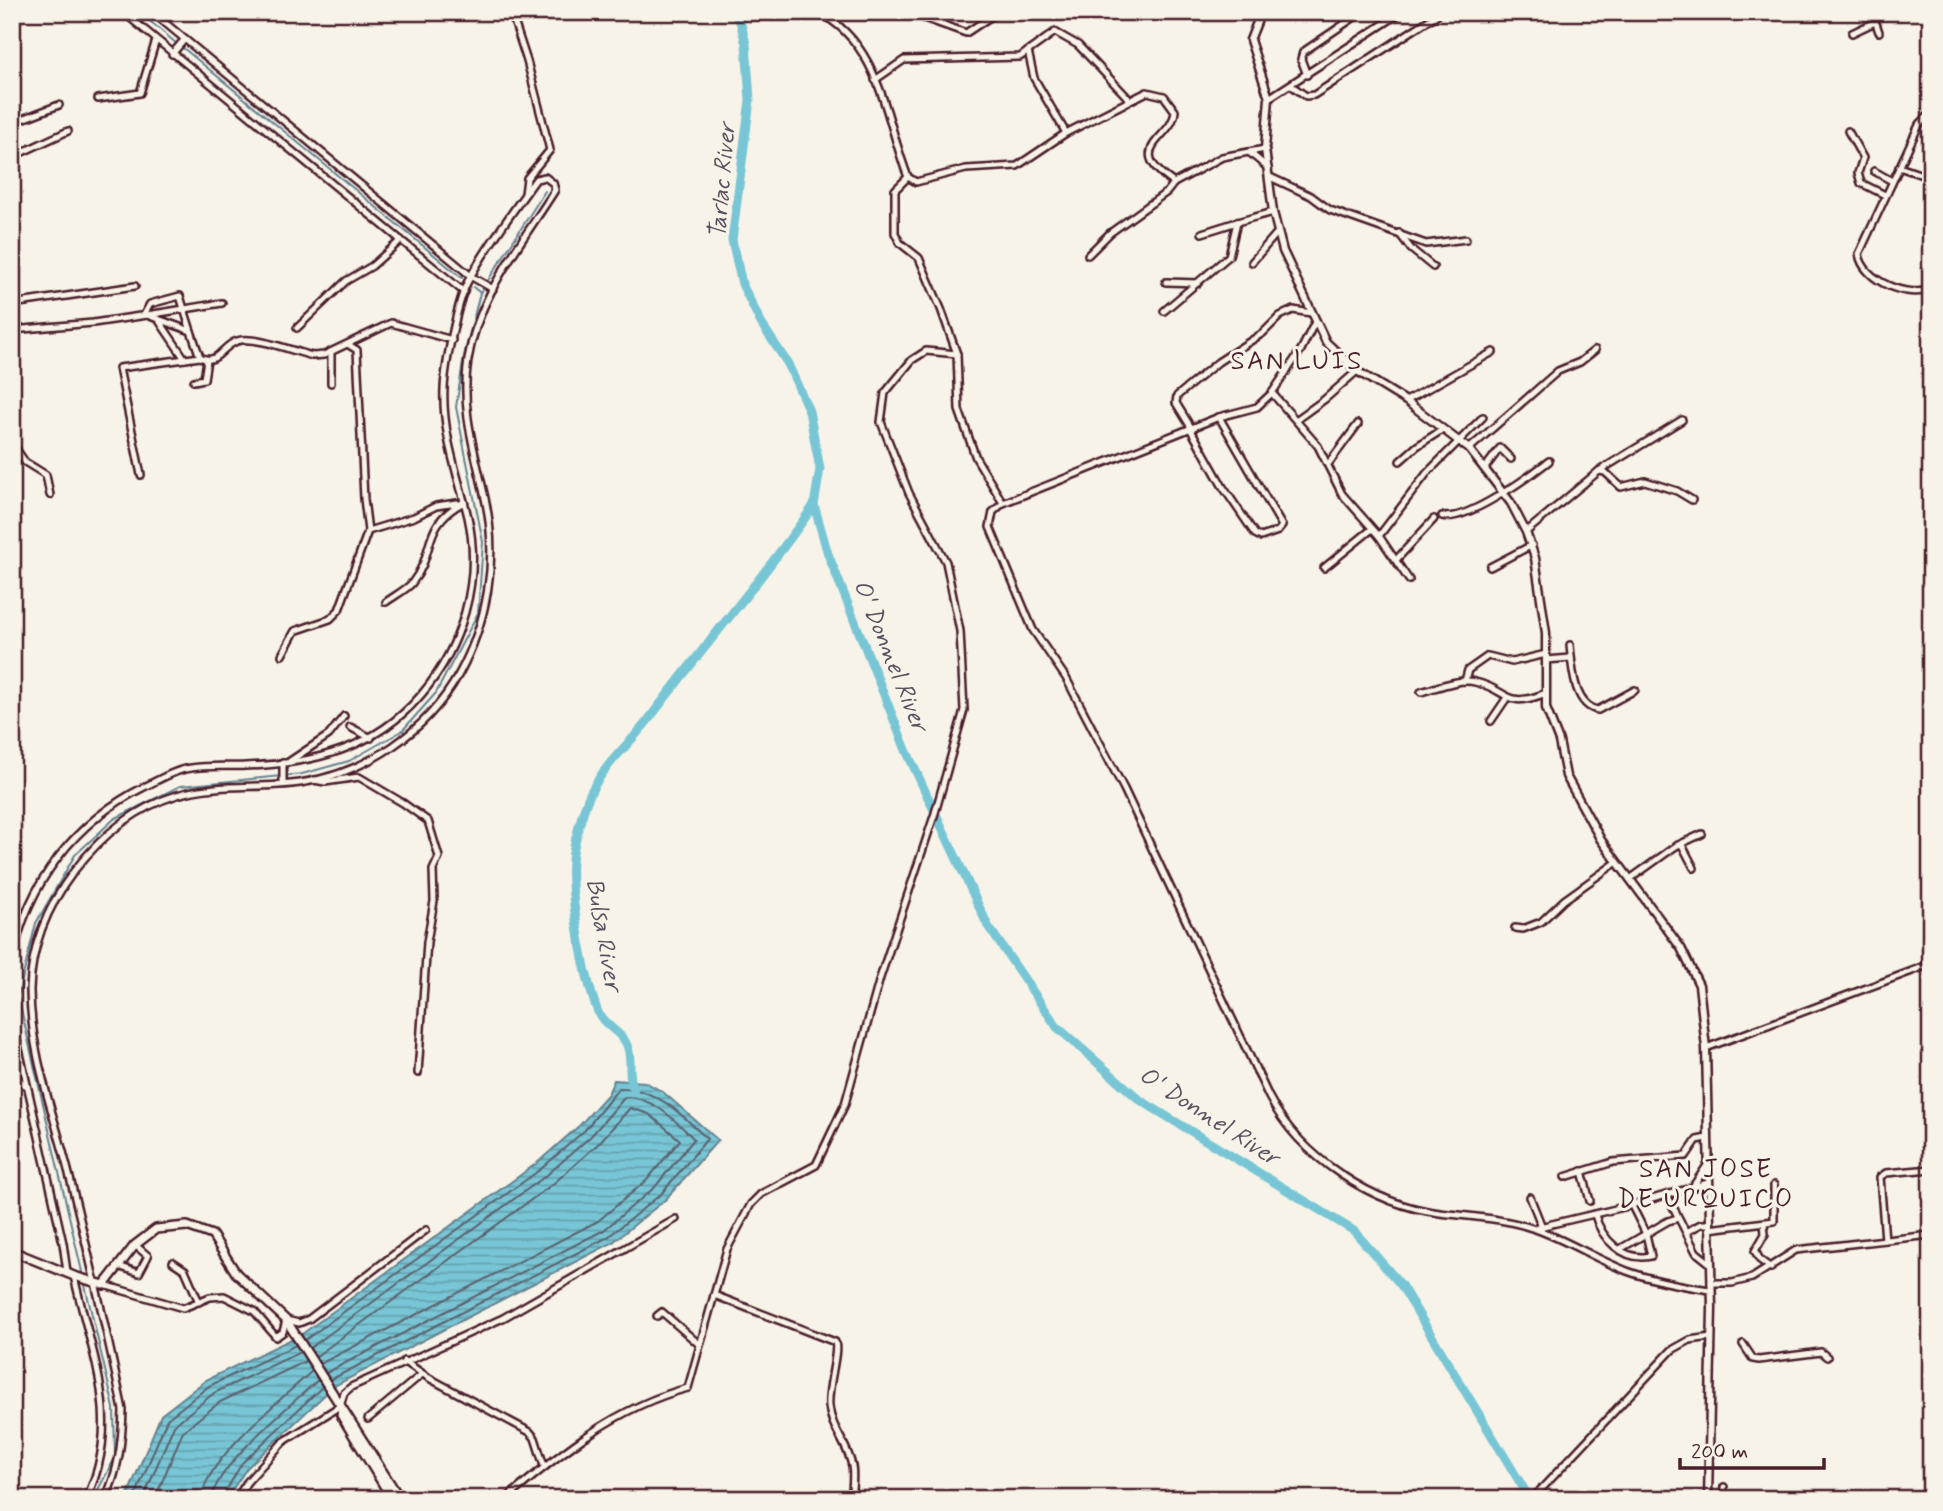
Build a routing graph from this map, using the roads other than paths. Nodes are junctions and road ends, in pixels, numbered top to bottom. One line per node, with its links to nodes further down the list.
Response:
1 (123, 12): 15 (street)
2 (152, 12): 16 (street)
3 (511, 12): 42 (street)
4 (818, 12): 20 (street)
5 (907, 12): 11 (street)
6 (1261, 12): 22 (street)
7 (1362, 12): 19 (street)
8 (1402, 12): 19 (street)
9 (1441, 12): 21 (street)
10 (1873, 13): 12 (street)
11 (993, 15)
12 (1875, 22): 13 (street); 14 (street)
13 (1879, 32)
14 (1852, 33)
15 (156, 40): 18 (street); 23 (street)
16 (183, 41): 18 (street); 54 (street)
17 (1028, 51): 20 (street); 24 (street); 30 (street)
18 (174, 52): 50 (street)
19 (1307, 75): 21 (street)
20 (875, 80): 37 (street)
21 (1292, 86): 22 (street)
22 (1269, 98): 31 (street)
23 (98, 99)
24 (1130, 100): 30 (street); 41 (street)
25 (59, 105): 27 (street)
26 (1931, 113): 34 (street)
27 (12, 123)
28 (68, 131): 33 (street)
29 (1848, 131): 43 (street)
30 (1066, 133): 37 (street)
31 (1265, 149): 32 (street); 35 (street)
32 (1248, 152): 35 (street); 41 (street)
33 (12, 157)
34 (1899, 167): 39 (street); 40 (street)
35 (1268, 169): 38 (street)
36 (1874, 171): 40 (street)
37 (908, 177): 77 (street)
38 (1270, 177): 44 (street); 48 (street)
39 (1931, 178)
40 (1892, 181): 43 (street)
41 (1174, 183): 51 (street)
42 (525, 194): 54 (street); 58 (street)
43 (1885, 195): 59 (street)
44 (1273, 212): 45 (street); 47 (street)
45 (1237, 222): 46 (street); 56 (street)
46 (1202, 233)
47 (1277, 233): 52 (street); 65 (street)
48 (1399, 233): 49 (street); 53 (street)
49 (1466, 239)
50 (401, 240): 60 (street); 69 (street)
51 (1088, 255)
52 (1252, 262)
53 (1433, 267)
54 (473, 278): 58 (street); 60 (street)
55 (1166, 282): 56 (street)
56 (1198, 283): 64 (street)
57 (135, 286): 62 (street)
58 (491, 288): 134 (street)
59 (1931, 289)
60 (464, 292): 72 (street)
61 (222, 303): 63 (street)
62 (12, 304)
63 (185, 307): 66 (street); 66 (street); 71 (street)
64 (1164, 311)
65 (1311, 313): 68 (street); 91 (street)
66 (145, 315): 67 (street); 70 (street)
67 (158, 319): 71 (street); 79 (street)
68 (1315, 322): 81 (street); 84 (street)
69 (297, 328)
70 (12, 330)
71 (191, 331): 78 (street)
72 (452, 340): 73 (street); 106 (street)
73 (349, 345): 75 (street); 111 (street)
74 (1595, 350): 95 (street)
75 (331, 352): 80 (street); 83 (street)
76 (1493, 352): 85 (street)
77 (957, 354): 107 (street); 184 (street)
78 (200, 357): 79 (street); 80 (street)
79 (185, 359): 102 (street)
80 (207, 360): 82 (street)
81 (1357, 371): 85 (street); 88 (street)
82 (194, 381)
83 (331, 383)
84 (1272, 394): 86 (street); 88 (street)
85 (1406, 401): 92 (street)
86 (1219, 417): 91 (street); 91 (street)
87 (1483, 418): 93 (street)
88 (1296, 420): 99 (street)
89 (1682, 420): 101 (street)
90 (1359, 424): 99 (street)
91 (1191, 429): 107 (street)
92 (1443, 430): 93 (street); 97 (street)
93 (1457, 441): 95 (street); 113 (street)
94 (12, 443): 104 (street)
95 (1469, 449): 100 (street)
96 (1511, 459): 100 (street)
97 (1400, 461)
98 (1549, 461): 103 (street)
99 (1329, 463): 110 (street)
100 (1485, 468): 103 (street)
101 (1599, 471): 105 (street); 112 (street)
102 (141, 475)
103 (1504, 494): 108 (street); 112 (street)
104 (50, 495)
105 (1692, 500)
106 (464, 502): 111 (street); 119 (street); 132 (street)
107 (1003, 503): 168 (street)
108 (1441, 516)
109 (1434, 519): 115 (street)
110 (1372, 529): 113 (street); 117 (street)
111 (368, 531): 121 (street)
112 (1527, 532): 114 (street)
113 (1379, 536): 115 (street)
114 (1532, 545): 116 (street); 122 (street)
115 (1396, 560): 118 (street)
116 (1490, 567)
117 (1324, 568)
118 (1409, 580)
119 (386, 602)
120 (1570, 645): 123 (street)
121 (282, 655)
122 (1546, 657): 123 (street); 124 (street); 127 (street)
123 (1571, 658): 125 (street)
124 (1465, 681): 126 (street); 128 (street)
125 (1635, 690)
126 (1421, 692)
127 (1546, 693): 128 (street); 138 (street)
128 (1506, 699): 130 (street)
129 (344, 716): 133 (street)
130 (1491, 722)
131 (350, 727): 132 (street)
132 (371, 738): 133 (street)
133 (284, 765): 135 (street); 142 (street)
134 (314, 780): 135 (street); 147 (street)
135 (283, 782): 181 (street)
136 (1702, 834): 137 (street)
137 (1682, 845): 139 (street); 140 (street)
138 (1617, 862): 140 (street); 141 (street)
139 (1694, 868)
140 (1630, 879): 146 (street)
141 (1515, 928)
142 (13, 951): 143 (street)
143 (12, 961)
144 (1931, 964): 146 (street)
145 (12, 1018): 149 (street)
146 (1706, 1048): 150 (street)
147 (418, 1073)
148 (12, 1079): 149 (street)
149 (27, 1088): 181 (street)
150 (1707, 1138): 151 (street); 153 (street)
151 (1708, 1164): 155 (street); 157 (street)
152 (1931, 1169): 173 (street)
153 (1582, 1171): 154 (street); 160 (street)
154 (1565, 1177)
155 (1708, 1183): 157 (street); 166 (street)
156 (1774, 1185): 165 (street)
157 (1690, 1188): 158 (street)
158 (1667, 1195): 161 (street); 163 (street)
159 (1530, 1197): 167 (street)
160 (1590, 1200)
161 (1631, 1204): 162 (street); 171 (street)
162 (1595, 1214): 167 (street); 175 (street)
163 (1678, 1218): 170 (street); 171 (street)
164 (676, 1219): 192 (street)
165 (1764, 1223): 166 (street); 180 (street)
166 (1709, 1226): 170 (street); 178 (street)
167 (1542, 1227): 168 (street)
168 (1532, 1228): 183 (street)
169 (426, 1230): 187 (street)
170 (1686, 1233): 178 (street)
171 (1646, 1234): 175 (street); 175 (street)
172 (1931, 1235): 173 (street)
173 (1885, 1240): 180 (street)
174 (135, 1245): 179 (main road); 179 (street); 187 (main road)
175 (1620, 1249)
176 (12, 1251): 181 (main road)
177 (173, 1262): 185 (street)
178 (1711, 1264): 183 (street)
179 (118, 1266): 182 (main road)
180 (1771, 1268): 183 (street)
181 (80, 1278): 182 (main road); 200 (street); 201 (street)
182 (104, 1284): 185 (street)
183 (1711, 1287): 188 (street)
184 (714, 1294): 190 (street); 206 (street)
185 (199, 1302): 187 (street)
186 (657, 1316): 190 (street)
187 (288, 1323): 194 (main road)
188 (1711, 1337): 207 (street); 208 (street)
189 (1743, 1344): 191 (street)
190 (700, 1345): 196 (street)
191 (1827, 1357)
192 (404, 1361): 193 (street); 194 (street)
193 (422, 1374): 195 (street); 196 (street)
194 (340, 1406): 202 (street); 203 (main road); 204 (main road)
195 (368, 1419)
196 (544, 1466): 205 (street)
197 (1724, 1487): 209 (street)
198 (12, 1493): 199 (street)
199 (26, 1499)
200 (86, 1499)
201 (105, 1499)
202 (236, 1499)
203 (392, 1499)
204 (400, 1499)
205 (506, 1499)
206 (851, 1499)
207 (1532, 1499)
208 (1708, 1499)
209 (1723, 1499)

